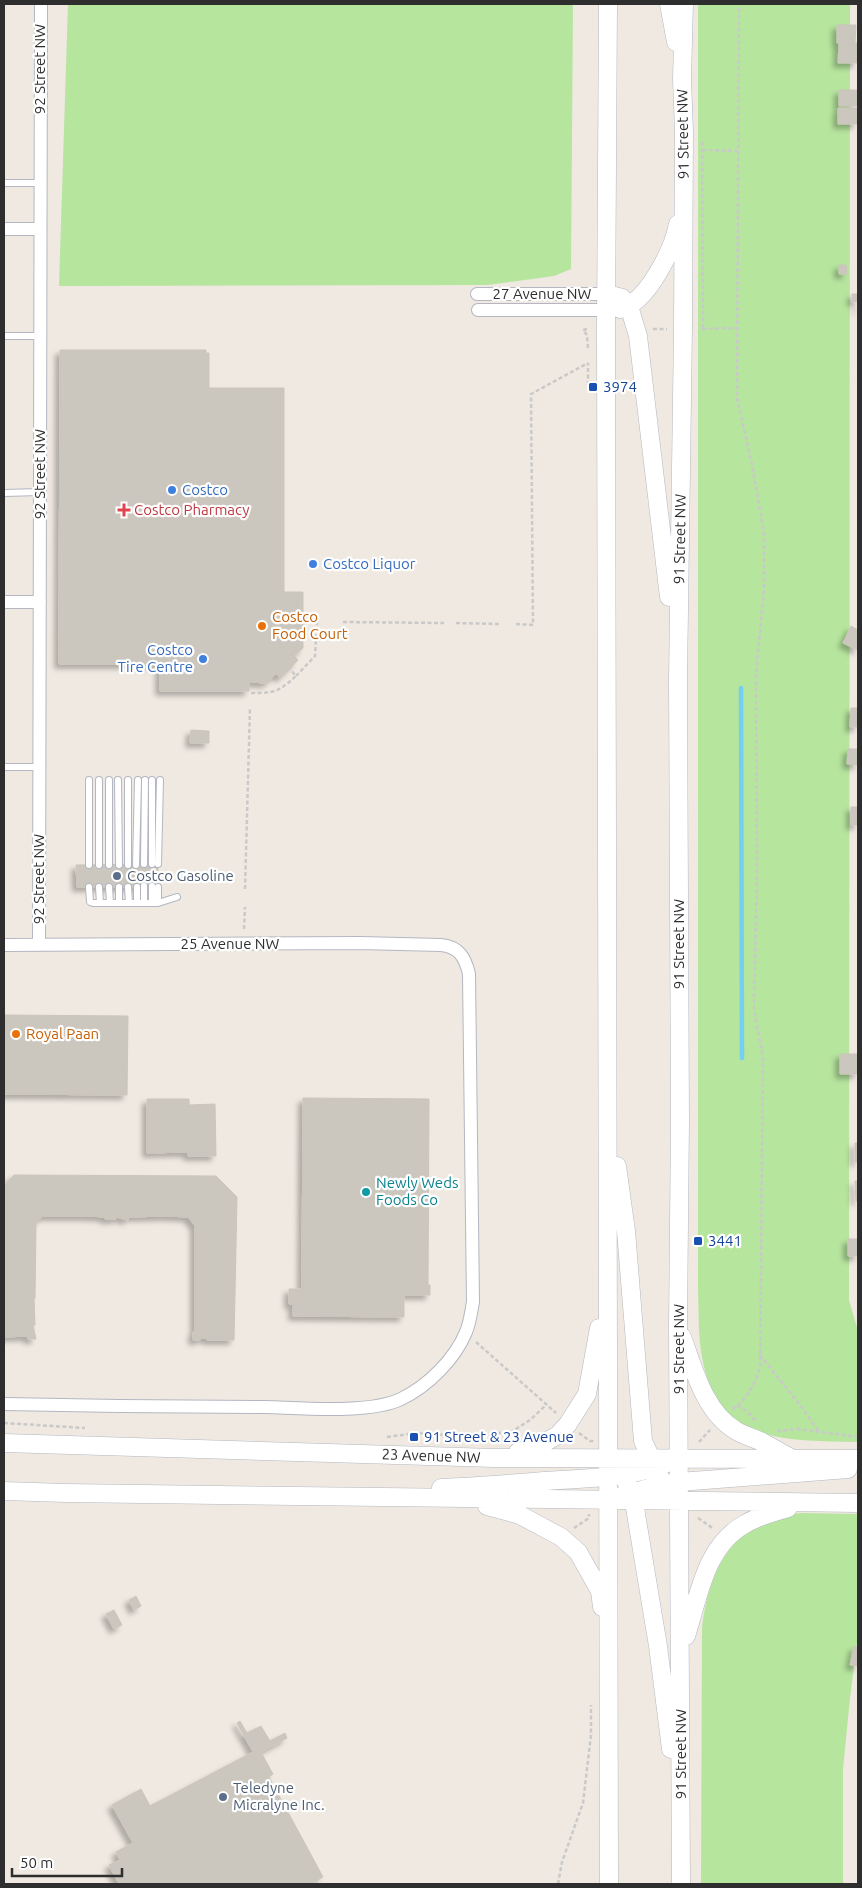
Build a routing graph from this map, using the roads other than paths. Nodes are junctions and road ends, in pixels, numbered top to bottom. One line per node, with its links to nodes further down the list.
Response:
1 (40, 4): 7 (street, 92 Street NW)
2 (608, 4): 12 (main road)
3 (669, 4): 5 (main road)
4 (684, 4): 5 (main road, 91 Street NW)
5 (682, 79): 6 (main road, 91 Street NW)
6 (684, 153): 13 (main road); 21 (main road, 91 Street NW)
7 (40, 182): 8 (lane); 10 (street, 92 Street NW)
8 (4, 183)
9 (4, 229): 10 (street)
10 (40, 229): 16 (street, 92 Street NW)
11 (477, 294): 12 (street, 27 Avenue NW)
12 (607, 302): 13 (main road); 14 (street, 27 Avenue NW); 54 (main road)
13 (629, 306): 21 (main road)
14 (478, 310)
15 (4, 336): 16 (lane)
16 (40, 336): 17 (street, 92 Street NW)
17 (40, 492): 18 (lane); 20 (street, 92 Street NW)
18 (4, 493)
19 (4, 602): 20 (street)
20 (40, 602): 22 (street, 92 Street NW)
21 (678, 680): 56 (main road, 91 Street NW)
22 (40, 767): 23 (lane); 53 (street, 92 Street NW)
23 (4, 768)
24 (89, 780): 32 (lane)
25 (99, 780): 33 (lane)
26 (109, 780): 34 (lane)
27 (118, 780): 35 (lane)
28 (128, 780): 36 (lane)
29 (156, 780): 31 (lane)
30 (144, 864): 37 (lane)
31 (155, 864)
32 (89, 865)
33 (99, 865)
34 (109, 865)
35 (119, 865)
36 (128, 865)
37 (136, 865)
38 (89, 887): 46 (lane)
39 (99, 887): 46 (lane)
40 (109, 887): 47 (lane)
41 (119, 887): 48 (lane)
42 (128, 887): 49 (lane)
43 (140, 887): 50 (lane)
44 (155, 887): 51 (lane)
45 (177, 896): 51 (lane)
46 (100, 903): 47 (lane)
47 (110, 903): 48 (lane)
48 (119, 903): 49 (lane)
49 (129, 903): 50 (lane)
50 (141, 903): 51 (lane)
51 (155, 903)
52 (4, 945): 53 (street, 25 Avenue NW)
53 (39, 945): 57 (street, 25 Avenue NW)
54 (608, 1103): 55 (main road); 64 (main road)
55 (608, 1263): 59 (main road); 60 (main road)
56 (678, 1326): 61 (main road, 91 Street NW); 62 (main road)
57 (4, 1404)
58 (4, 1443): 60 (main road, 23 Avenue NW)
59 (607, 1457): 60 (main road, 23 Avenue NW); 64 (main road, 23 Avenue NW); 66 (main road)
60 (494, 1458)
61 (680, 1458): 62 (main road); 64 (main road); 67 (main road, 91 Street NW)
62 (791, 1459): 63 (main road)
63 (858, 1459)
64 (652, 1463): 66 (main road); 67 (main road)
65 (858, 1468): 67 (main road)
66 (615, 1475): 69 (main road); 70 (main road); 73 (main road)
67 (671, 1483): 70 (main road); 72 (main road)
68 (4, 1491): 69 (main road)
69 (316, 1497): 71 (main road)
70 (633, 1497): 72 (main road); 73 (main road); 78 (main road)
71 (460, 1499): 73 (main road); 76 (main road)
72 (679, 1500): 74 (main road); 77 (main road, 91 Street NW)
73 (608, 1501): 76 (main road)
74 (803, 1503): 75 (main road); 77 (main road)
75 (858, 1504)
76 (608, 1646): 79 (main road)
77 (681, 1651): 78 (main road, 91 Street NW)
78 (681, 1841): 80 (main road, 91 Street NW)
79 (609, 1884)
80 (681, 1884)

